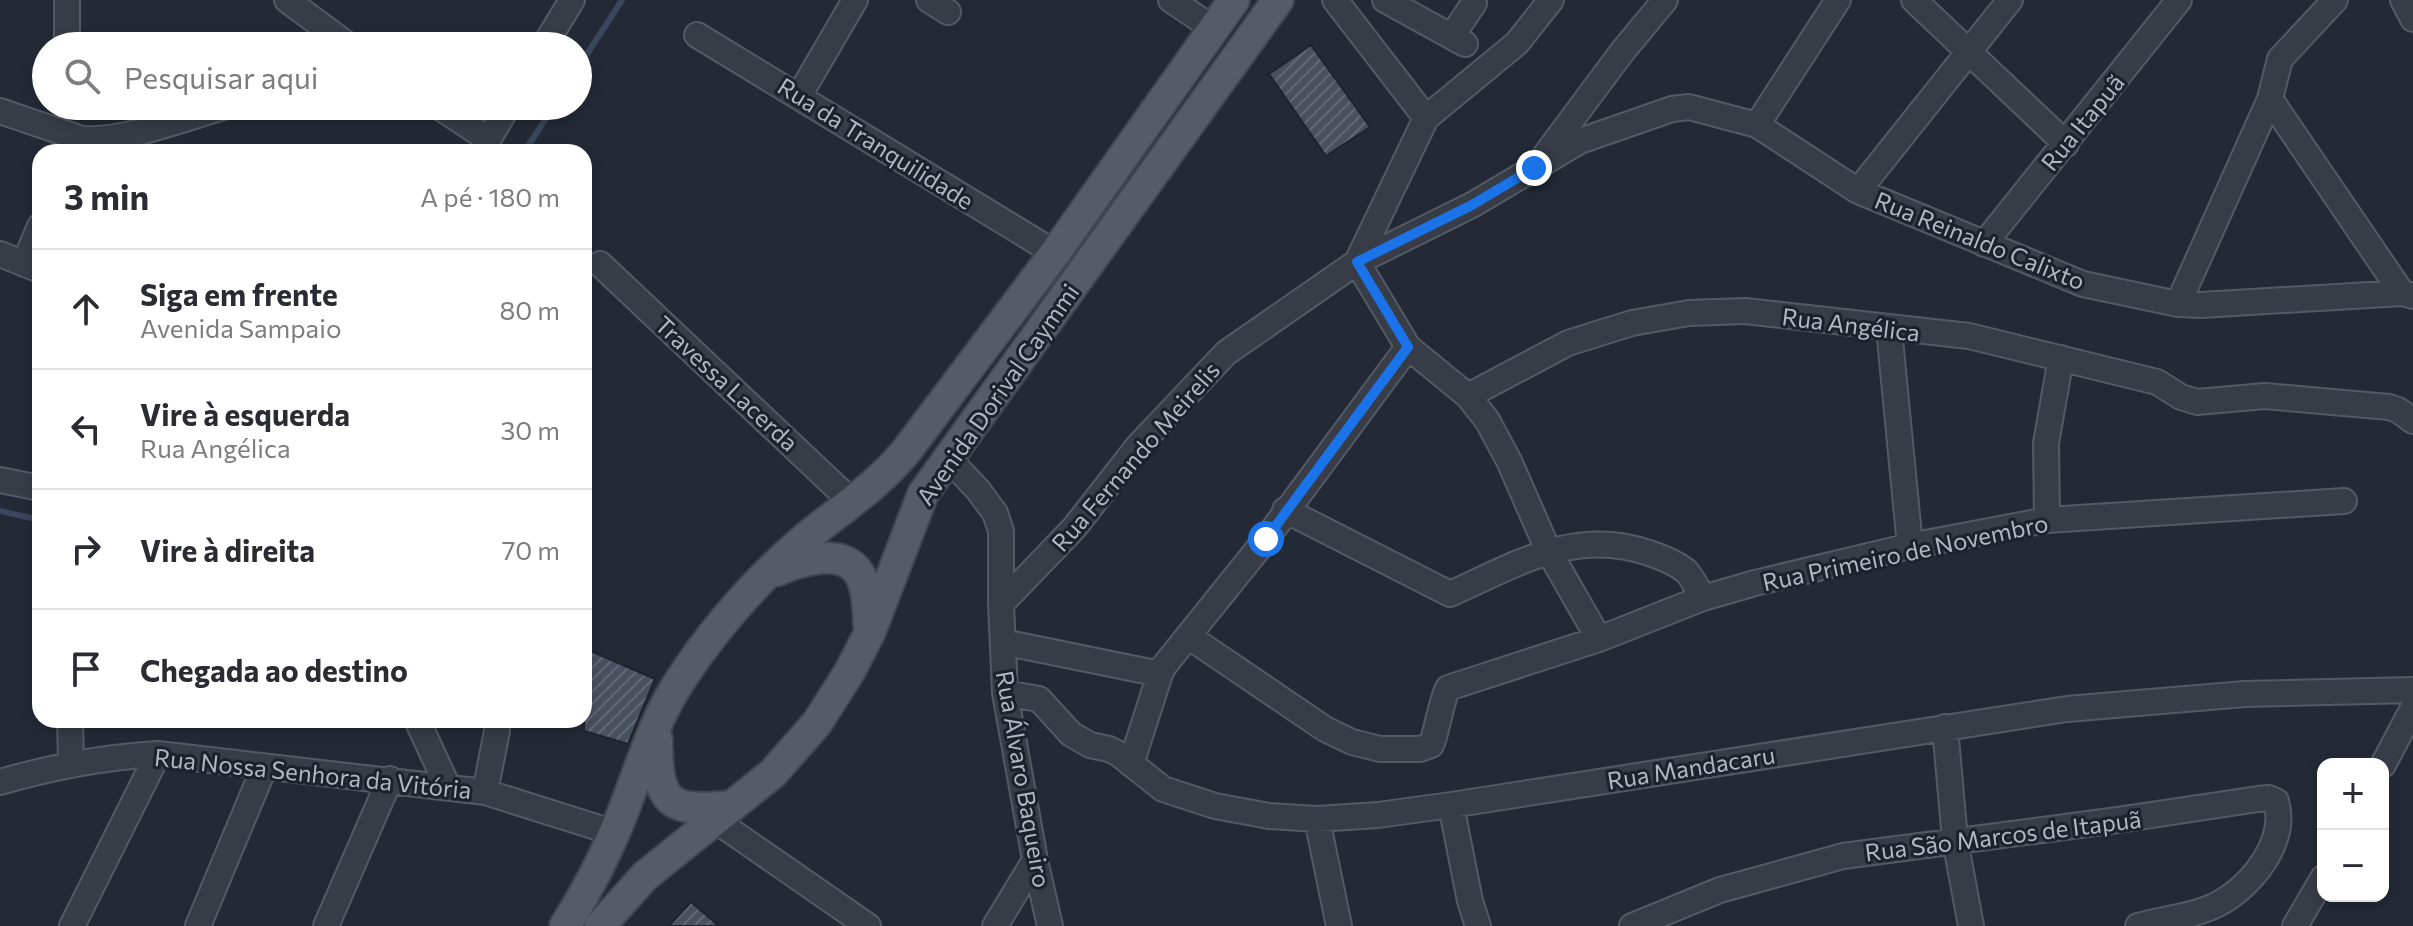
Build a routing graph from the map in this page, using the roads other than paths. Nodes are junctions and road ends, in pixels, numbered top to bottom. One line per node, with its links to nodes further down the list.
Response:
1 (67, 0): 22 (street)
2 (287, 0): 23 (street)
3 (572, 0): 24 (street)
4 (855, 0): 27 (street)
5 (1234, 0): 21 (main road, Avenida Dorival Caymmi)
6 (1278, 0): 55 (main road, Avenida Dorival Caymmi)
7 (1335, 0): 30 (street)
8 (1385, 0): 19 (street)
9 (1551, 0): 30 (street)
10 (1665, 0): 40 (street)
11 (1838, 0): 35 (street)
12 (1914, 0): 26 (street)
13 (2010, 0): 26 (street)
14 (2179, 0): 39 (street, Rua Itapuã)
15 (2335, 0): 28 (street)
16 (2403, 0): 20 (street)
17 (1179, 2): 21 (street)
18 (1474, 3): 19 (street)
19 (1428, 9)
20 (2413, 19)
21 (1214, 29): 43 (main road, Avenida Dorival Caymmi)
22 (67, 32)
23 (330, 32)
24 (553, 32)
25 (697, 35): 27 (street, Rua da Tranquilidade)
26 (1969, 51): 39 (street); 41 (street)
27 (799, 96): 43 (street, Rua da Tranquilidade)
28 (2270, 99): 48 (street); 49 (street)
29 (0, 111): 36 (street)
30 (1426, 118): 45 (street)
31 (67, 120): 36 (street)
32 (176, 120): 36 (street)
33 (454, 120): 37 (street)
34 (500, 120): 38 (street)
35 (1757, 125): 40 (street, Rua Reinaldo Calixto); 41 (street, Rua Reinaldo Calixto)
36 (69, 142)
37 (482, 144)
38 (485, 144)
39 (2066, 144): 42 (street, Rua Itapuã)
40 (1534, 168): 45 (street, Rua Fernando Meirelis)
41 (1858, 191): 42 (street, Rua Reinaldo Calixto)
42 (1984, 244): 49 (street, Rua Reinaldo Calixto)
43 (1055, 253): 59 (main road, Avenida Dorival Caymmi)
44 (0, 254): 47 (street)
45 (1357, 262): 51 (street); 66 (street, Rua Fernando Meirelis)
46 (600, 264): 59 (street, Travessa Lacerda)
47 (32, 267)
48 (2408, 294): 49 (street, Rua Reinaldo Calixto)
49 (2178, 304)
50 (1889, 329): 52 (street, Rua Angélica); 53 (street, Rua Angélica); 62 (street)
51 (1408, 347): 53 (street); 60 (street)
52 (2061, 358): 54 (street, Rua Angélica); 61 (street)
53 (1468, 396): 63 (street)
54 (2413, 421)
55 (948, 458): 66 (street, Rua Álvaro Baqueiro); 67 (main road, Avenida Dorival Caymmi)
56 (0, 480): 57 (street)
57 (32, 486)
58 (2344, 501): 61 (street, Rua Primeiro de Novembro)
59 (853, 503): 64 (main road, Avenida Dorival Caymmi)
60 (1285, 510): 63 (street); 68 (street)
61 (2047, 520): 62 (street, Rua Primeiro de Novembro)
62 (1910, 546): 65 (street, Rua Primeiro de Novembro)
63 (1548, 550): 65 (street); 69 (street)
64 (767, 575): 67 (main road); 75 (main road, Avenida Dorival Caymmi)
65 (1703, 598): 69 (street, Rua Primeiro de Novembro)
66 (1001, 604): 70 (street, Rua Álvaro Baqueiro)
67 (870, 632): 90 (main road, Avenida Dorival Caymmi)
68 (1188, 636): 69 (street, Rua Primeiro de Novembro); 71 (street)
69 (1599, 639)
70 (1003, 642): 71 (street); 73 (street, Rua Álvaro Baqueiro)
71 (1160, 674): 83 (street)
72 (2413, 690): 76 (street, Rua Mandacaru)
73 (1005, 693): 83 (street, Rua Mandacaru); 94 (street, Rua Álvaro Baqueiro)
74 (2413, 708): 81 (street)
75 (657, 725): 90 (main road); 92 (main road, Avenida Dorival Caymmi)
76 (1945, 727): 89 (street, Rua Mandacaru); 93 (street)
77 (70, 728): 82 (street)
78 (421, 728): 86 (street)
79 (497, 728): 88 (street)
80 (158, 754): 82 (street, Rua Nossa Senhora da Vitória); 84 (street, Rua Nossa Senhora da Vitória); 96 (street)
81 (2387, 758)
82 (71, 764): 87 (street, Rua Nossa Senhora da Vitória)
83 (1131, 764): 91 (street, Rua Mandacaru)
84 (264, 768): 85 (street, Rua Nossa Senhora da Vitória); 97 (street)
85 (390, 779): 86 (street, Rua Nossa Senhora da Vitória); 98 (street)
86 (448, 787): 88 (street, Rua Nossa Senhora da Vitória)
87 (3, 788)
88 (485, 792): 92 (street, Rua Nossa Senhora da Vitória)
89 (1451, 805): 91 (street, Rua Mandacaru); 105 (street)
90 (724, 813): 100 (main road, Avenida Dorival Caymmi); 101 (street)
91 (1317, 819): 104 (street)
92 (615, 833): 99 (main road, Avenida Dorival Caymmi)
93 (1955, 840): 106 (street, Rua São Marcos de Itapuã); 107 (street); 108 (street, Rua São Marcos de Itapuã)
94 (1035, 860): 102 (street); 103 (street, Rua Álvaro Baqueiro)
95 (2317, 888): 109 (street)
96 (72, 926)
97 (198, 926)
98 (326, 926)
99 (565, 926)
100 (600, 926)
101 (868, 926)
102 (995, 926)
103 (1050, 926)
104 (1339, 926)
105 (1478, 926)
106 (1632, 926)
107 (1971, 926)
108 (2138, 926)
109 (2295, 926)

